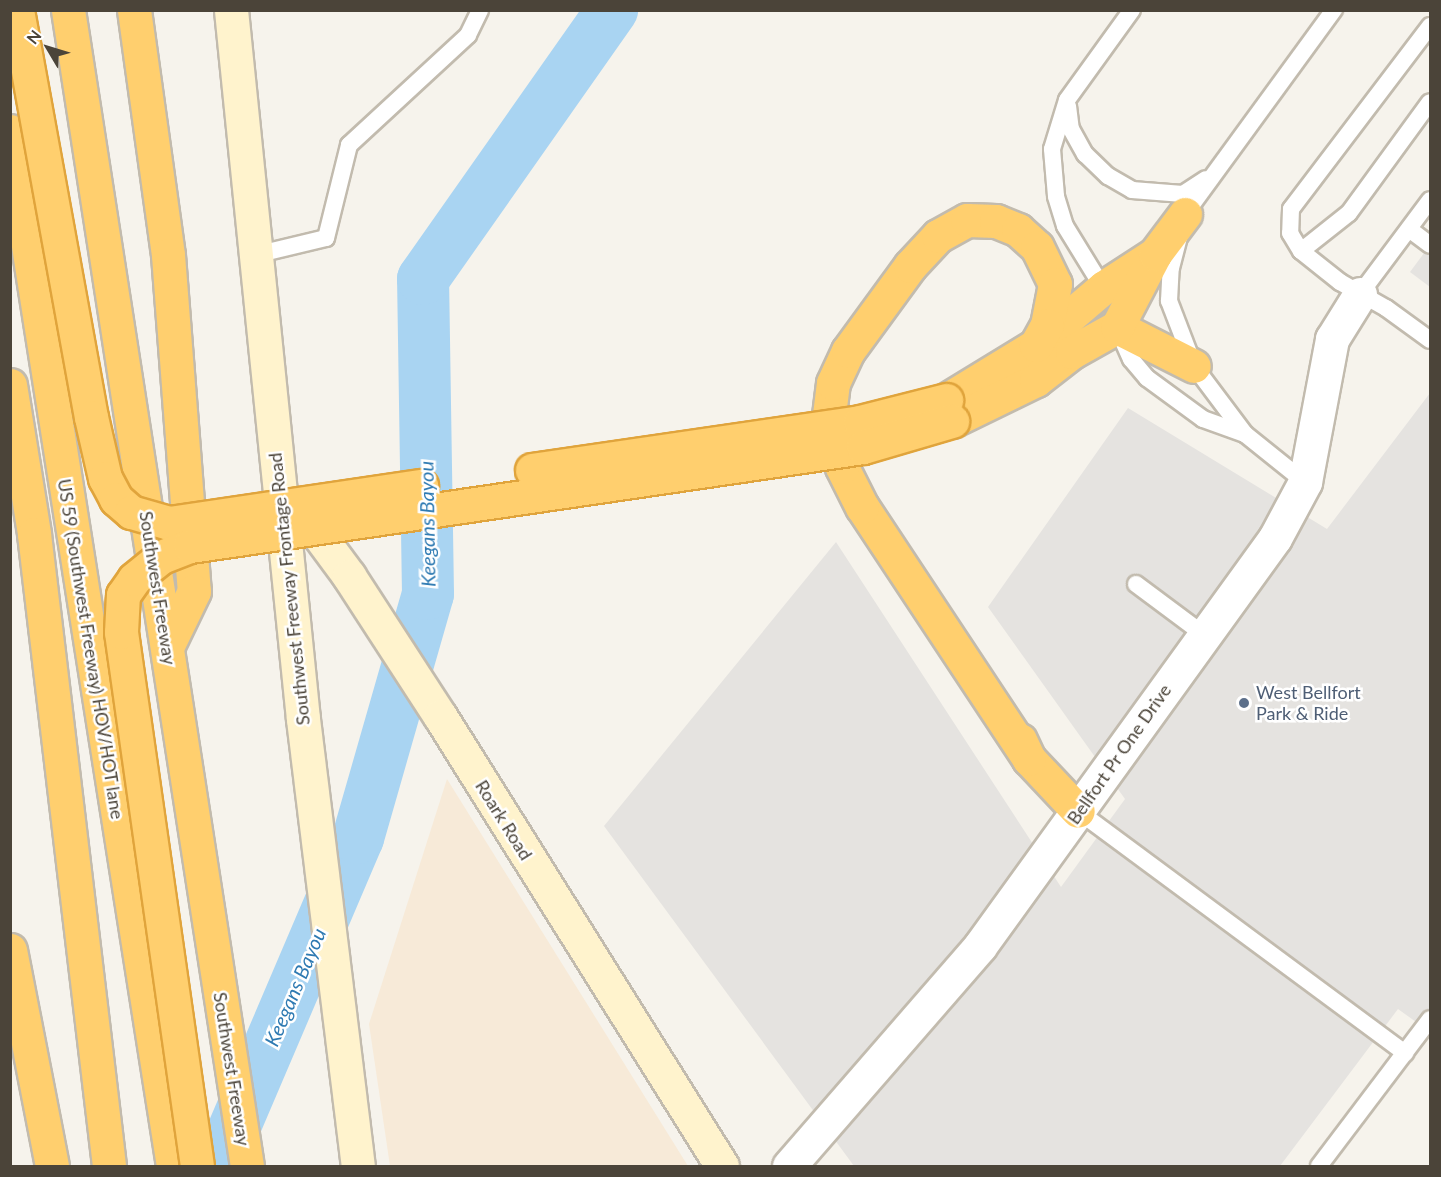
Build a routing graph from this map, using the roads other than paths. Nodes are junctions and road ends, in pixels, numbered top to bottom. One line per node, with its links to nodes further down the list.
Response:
1 (17, 10): 29 (highway, bridge)
2 (68, 10): 37 (highway, Southwest Freeway)
3 (134, 10): 37 (highway)
4 (231, 10): 21 (main road, Southwest Freeway Frontage Road)
5 (465, 10): 10 (lane)
6 (480, 10): 10 (lane)
7 (1132, 10): 11 (lane)
8 (1335, 10): 14 (lane)
9 (1431, 26): 19 (lane)
10 (468, 35): 21 (lane)
11 (1067, 100): 14 (lane); 22 (lane)
12 (1431, 102): 19 (lane)
13 (10, 130): 44 (highway, US 59 (Southwest Freeway) HOV/HOT lane)
14 (1215, 174): 16 (lane)
15 (1431, 200): 17 (lane)
16 (1185, 214): 20 (highway); 27 (lane)
17 (1408, 229): 18 (lane); 23 (lane)
18 (1431, 245)
19 (1301, 251): 23 (lane)
20 (1155, 254): 22 (highway); 24 (highway)
21 (255, 255): 31 (main road, Southwest Freeway Frontage Road)
22 (1104, 287): 24 (lane); 26 (highway)
23 (1360, 294): 25 (lane); 32 (street, Bellfort Pr One Drive)
24 (1117, 327): 27 (highway); 29 (highway); 30 (lane)
25 (1431, 340)
26 (1036, 345): 29 (highway); 38 (highway)
27 (1194, 366): 30 (lane)
28 (10, 385): 34 (highway)
29 (949, 411): 45 (highway, bridge)
30 (1245, 434): 32 (lane)
31 (278, 479): 47 (main road, Southwest Freeway Frontage Road); 48 (main road, Roark Road)
32 (1305, 482): 36 (street, Bellfort Pr One Drive)
33 (10, 495): 34 (highway)
34 (34, 534): 43 (highway)
35 (1136, 584): 36 (lane)
36 (1203, 634): 38 (street, Bellfort Pr One Drive)
37 (167, 647): 46 (highway, Southwest Freeway)
38 (1078, 811): 41 (lane); 49 (street, Bellfort Pr One Drive)
39 (10, 950): 42 (highway)
40 (1431, 1019): 41 (lane)
41 (1405, 1053): 50 (lane)
42 (52, 1167)
43 (108, 1167)
44 (173, 1167)
45 (197, 1167)
46 (247, 1167)
47 (358, 1167)
48 (722, 1167)
49 (789, 1167)
50 (1319, 1167)

